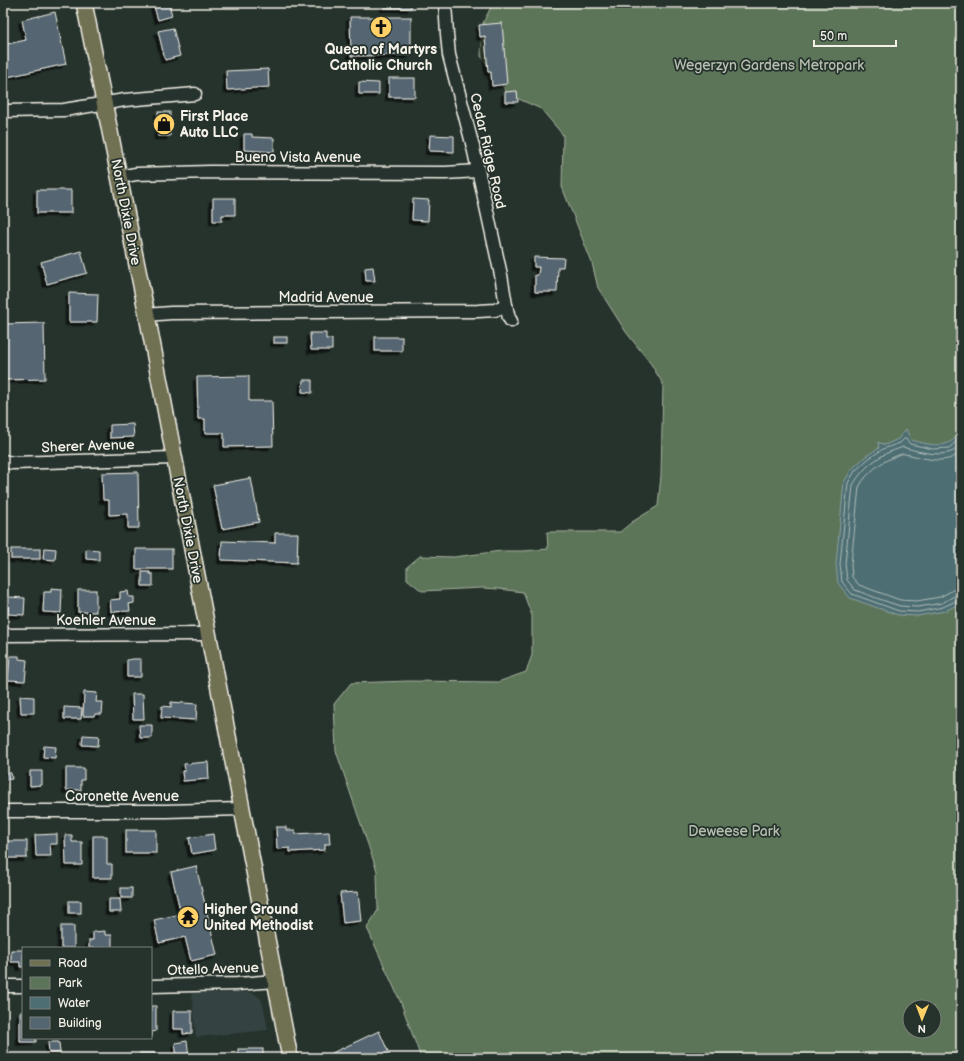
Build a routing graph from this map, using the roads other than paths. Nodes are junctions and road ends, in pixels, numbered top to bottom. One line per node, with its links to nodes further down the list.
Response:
1 (84, 3): 4 (main road, North Dixie Drive)
2 (445, 3): 6 (street, Cedar Ridge Road)
3 (195, 94): 4 (street)
4 (104, 104): 5 (street); 7 (main road, North Dixie Drive)
5 (3, 111)
6 (478, 171): 7 (street, Bueno Vista Avenue); 8 (street, Cedar Ridge Road)
7 (119, 177): 9 (main road, North Dixie Drive)
8 (506, 306): 9 (street, Madrid Avenue); 10 (street, Cedar Ridge Road)
9 (146, 315): 11 (main road, North Dixie Drive)
10 (511, 322)
11 (174, 458): 12 (street, Sherer Avenue); 13 (main road, North Dixie Drive)
12 (3, 461)
13 (208, 634): 14 (street, Koehler Avenue); 15 (main road, North Dixie Drive)
14 (3, 635)
15 (242, 809): 16 (street, Coronette Avenue); 17 (main road, North Dixie Drive)
16 (3, 811)
17 (276, 981): 20 (street, Ottello Avenue); 21 (main road, North Dixie Drive)
18 (3, 986): 19 (street)
19 (22, 986)
20 (152, 986)
21 (290, 1058)

